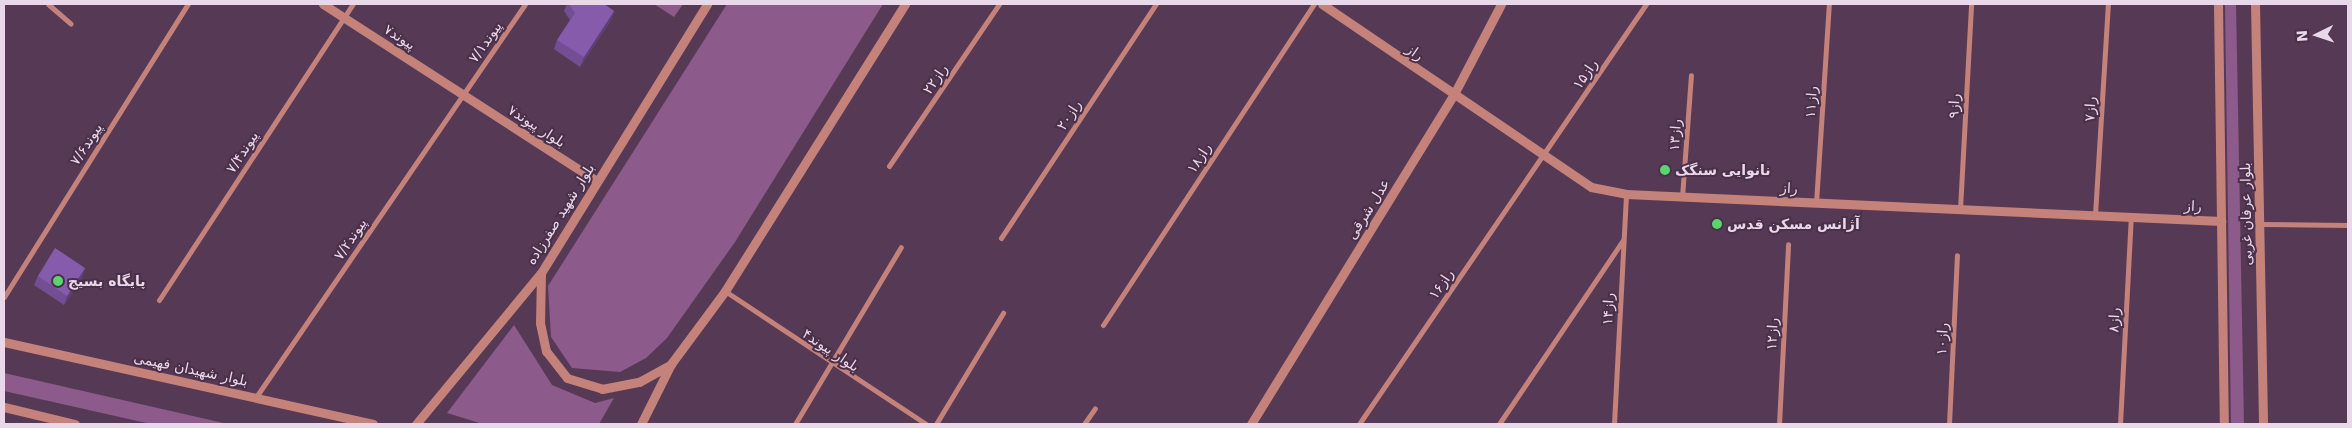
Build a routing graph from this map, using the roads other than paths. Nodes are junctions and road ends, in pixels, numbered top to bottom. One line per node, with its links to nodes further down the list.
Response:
1 (48, 4): 20 (street)
2 (188, 4): 43 (street, پیوند۷/۶)
3 (323, 4): 19 (street, پیوند۷)
4 (353, 4): 19 (street, پیوند۷/۴)
5 (526, 4): 22 (street, پیوند۷/۱)
6 (707, 4): 26 (street, بلوار شهید صفرزاده)
7 (905, 4): 42 (street)
8 (999, 4): 25 (street, راز۲۲)
9 (1156, 4): 36 (street, راز۲۰)
10 (1314, 4): 46 (street, راز۱۸)
11 (1322, 4): 23 (street, راز)
12 (1500, 4): 23 (street, عدل شرقی)
13 (1646, 4): 24 (street, راز۱۵)
14 (1829, 4): 29 (street, راز۱۱)
15 (1971, 4): 30 (street, راز۹)
16 (2108, 4): 31 (street, راز۷)
17 (2218, 4): 33 (street, بلوار عرفان غربی)
18 (2255, 4): 34 (street, بلوار عرفان غربی)
19 (344, 17): 22 (street, پیوند۷); 44 (street, پیوند۷/۴)
20 (71, 24)
21 (1691, 75): 28 (street, راز۱۳)
22 (462, 93): 26 (street, بلوار پیوند۷); 50 (street, پیوند۷/۲)
23 (1453, 96): 24 (street, راز); 61 (street, عدل شرقی)
24 (1542, 156): 27 (street, راز); 62 (street, راز۱۶)
25 (889, 166)
26 (597, 181): 41 (street, بلوار شهید صفرزاده)
27 (1626, 194): 28 (street, راز); 37 (street, راز۱۴)
28 (1682, 197): 29 (street, راز)
29 (1816, 203): 30 (street, راز)
30 (1960, 209): 31 (street, راز)
31 (2095, 215): 32 (street, راز)
32 (2131, 217): 33 (street, راز); 67 (street, راز۸)
33 (2221, 221): 68 (street, بلوار عرفان غربی)
34 (2261, 224): 35 (street); 69 (street, بلوار عرفان غربی)
35 (2348, 225)
36 (1001, 238)
37 (1623, 240): 63 (street); 64 (street, راز۱۴)
38 (1788, 244): 65 (street, راز۱۲)
39 (900, 247): 49 (street)
40 (1957, 255): 66 (street, راز۱۰)
41 (541, 273): 48 (street); 55 (street, بلوار شهید صفرزاده)
42 (725, 291): 48 (street); 49 (street, بلوار پیوند۴)
43 (4, 297)
44 (159, 300)
45 (1003, 313): 59 (street)
46 (1102, 325)
47 (4, 342): 50 (street, بلوار شهیدان فهیمی)
48 (671, 364): 56 (street)
49 (829, 364): 57 (street); 58 (street, بلوار پیوند۴)
50 (256, 397): 54 (street, بلوار شهیدان فهیمی)
51 (4, 407): 53 (street)
52 (1095, 408): 60 (street)
53 (75, 424)
54 (373, 424)
55 (416, 424)
56 (641, 424)
57 (795, 424)
58 (926, 424)
59 (936, 424)
60 (1084, 424)
61 (1251, 424)
62 (1359, 424)
63 (1499, 424)
64 (1614, 424)
65 (1779, 424)
66 (1949, 424)
67 (2120, 424)
68 (2224, 424)
69 (2263, 424)

